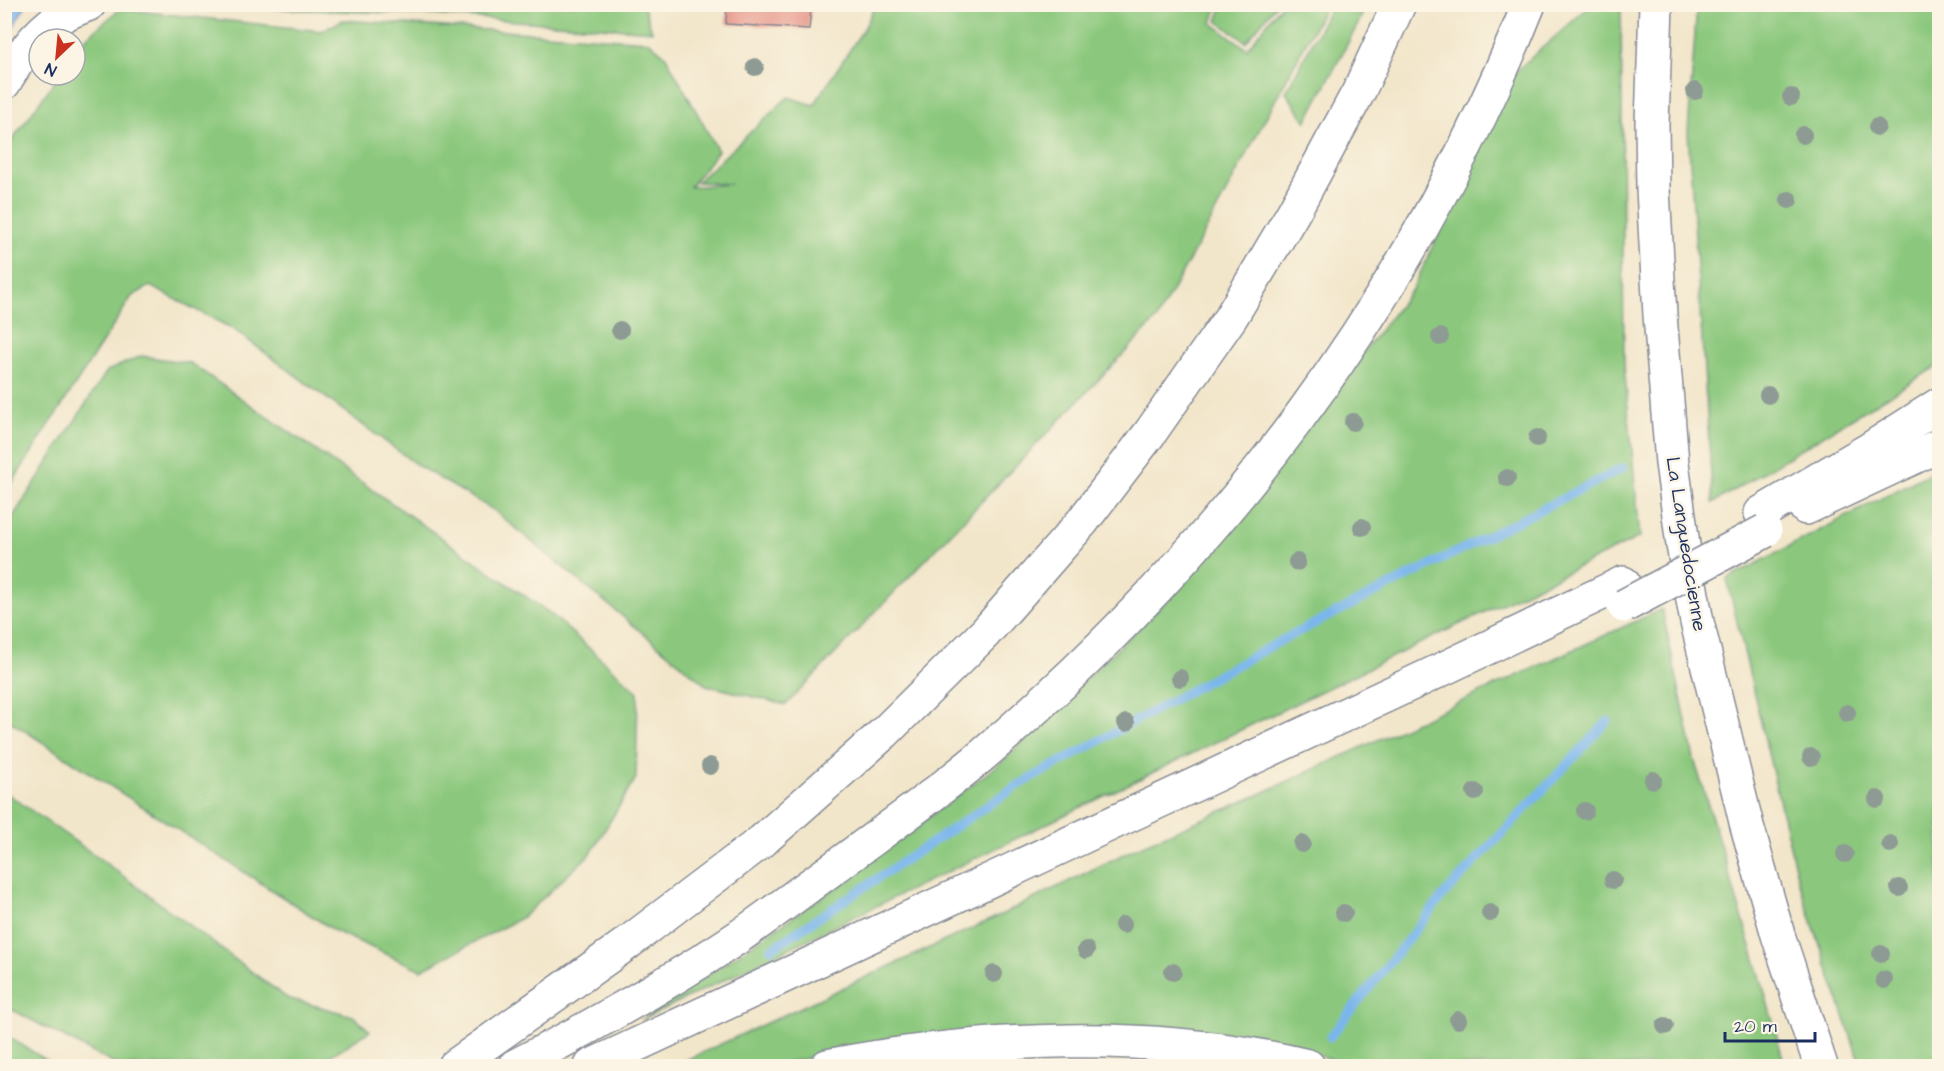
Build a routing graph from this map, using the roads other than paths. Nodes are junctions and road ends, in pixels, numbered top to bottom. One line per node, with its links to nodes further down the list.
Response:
1 (1399, 4): 12 (main road)
2 (1529, 4): 13 (main road)
3 (1656, 4): 18 (main road, La Languedocienne)
4 (75, 10): 5 (main road)
5 (4, 83)
6 (1940, 404): 10 (main road)
7 (1940, 427): 9 (main road)
8 (1940, 446): 9 (main road)
9 (1802, 510): 10 (main road)
10 (1763, 522): 11 (main road, bridge)
11 (1624, 594): 14 (main road); 15 (main road)
12 (455, 1066)
13 (515, 1066)
14 (591, 1066)
15 (633, 1066)
16 (827, 1066): 17 (main road)
17 (1308, 1066)
18 (1821, 1066)

